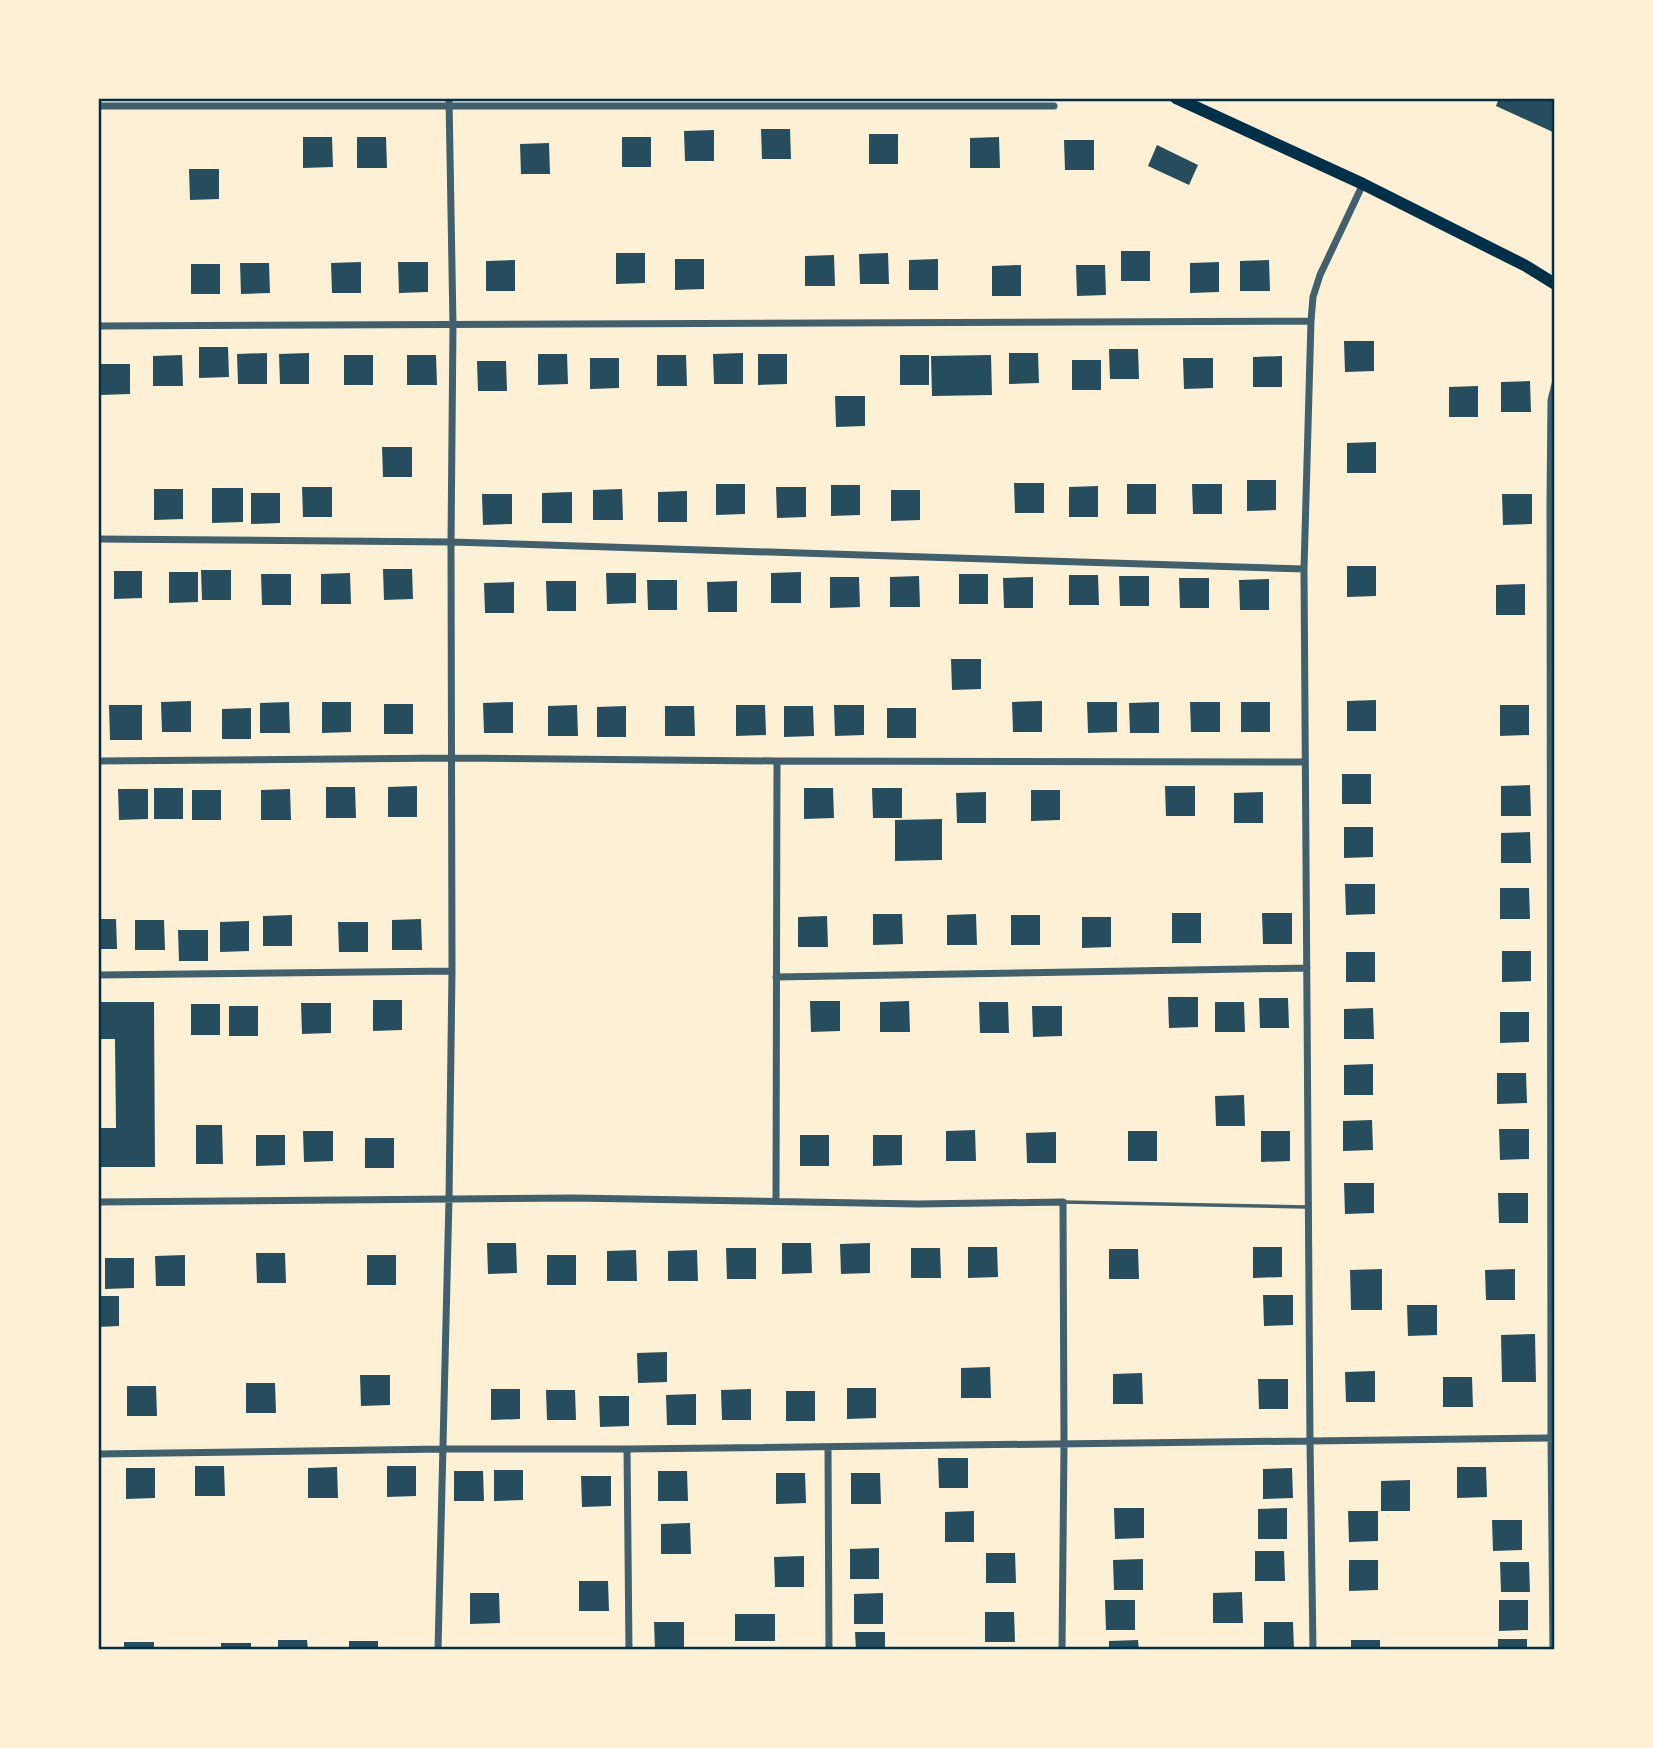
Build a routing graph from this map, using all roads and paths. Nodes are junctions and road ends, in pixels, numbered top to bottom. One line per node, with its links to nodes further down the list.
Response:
1 (449, 98): 5 (street)
2 (1176, 98): 6 (highway)
3 (98, 106): 5 (street)
4 (1054, 106): 5 (street)
5 (449, 107): 9 (street)
6 (1363, 184): 7 (highway); 8 (street)
7 (1555, 284)
8 (1311, 321): 9 (street); 14 (street)
9 (453, 325): 10 (street); 13 (street)
10 (98, 326)
11 (1555, 384): 28 (street)
12 (98, 539): 13 (street)
13 (451, 542): 14 (street); 15 (street)
14 (1304, 569): 18 (street)
15 (452, 758): 16 (street); 17 (street); 20 (street)
16 (98, 761)
17 (777, 761): 18 (street); 22 (street)
18 (1305, 762): 19 (street)
19 (1307, 968): 22 (street); 27 (street)
20 (452, 971): 21 (street); 23 (street)
21 (98, 975)
22 (776, 977): 25 (street)
23 (449, 1199): 24 (street); 25 (street); 32 (street)
24 (98, 1202)
25 (776, 1202): 26 (street)
26 (1063, 1202): 27 (lane); 30 (street)
27 (1309, 1207): 29 (street)
28 (1553, 1438): 29 (street); 40 (street)
29 (1310, 1441): 30 (street); 39 (street)
30 (1064, 1445): 31 (street); 38 (street)
31 (828, 1447): 33 (street); 37 (street)
32 (442, 1449): 33 (street); 34 (street); 35 (street)
33 (627, 1449): 36 (street)
34 (98, 1454)
35 (438, 1650)
36 (629, 1650)
37 (829, 1650)
38 (1062, 1650)
39 (1313, 1650)
40 (1553, 1650)

